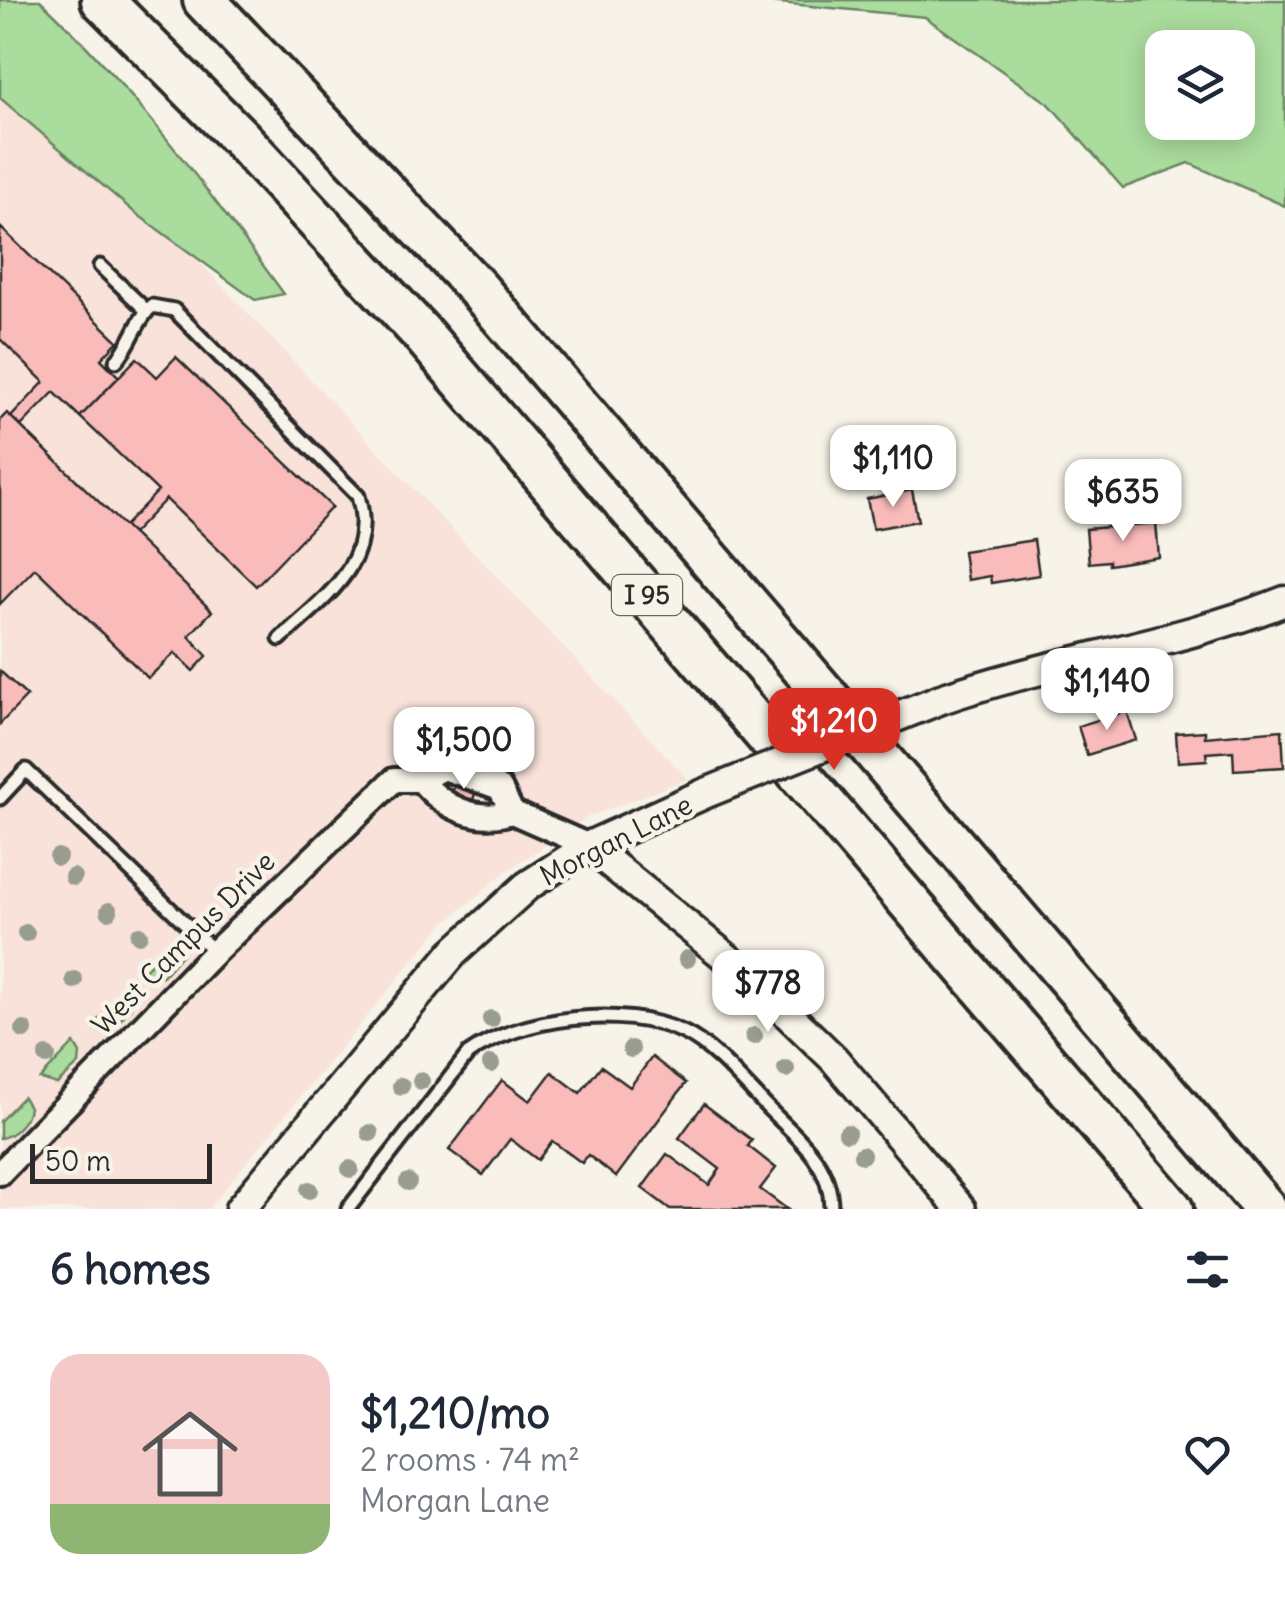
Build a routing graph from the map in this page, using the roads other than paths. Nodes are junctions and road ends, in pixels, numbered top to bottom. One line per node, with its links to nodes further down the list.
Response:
1 (102, 0): 18 (highway, I 95)
2 (204, 0): 19 (highway, I 95)
3 (100, 266): 4 (lane)
4 (147, 310): 5 (lane); 7 (lane)
5 (116, 361)
6 (1285, 600): 11 (street, Morgan Lane, bridge)
7 (280, 639)
8 (421, 780): 10 (street, West Campus Drive); 10 (street, West Campus Drive); 12 (street, West Campus Drive)
9 (0, 798): 12 (lane)
10 (512, 812): 11 (street, West Campus Drive)
11 (589, 846): 14 (street, Morgan Lane); 17 (street)
12 (214, 952): 13 (street, West Campus Drive)
13 (0, 1172)
14 (240, 1209)
15 (348, 1209): 16 (lane)
16 (831, 1209)
17 (960, 1209)
18 (1172, 1209)
19 (1266, 1209)

